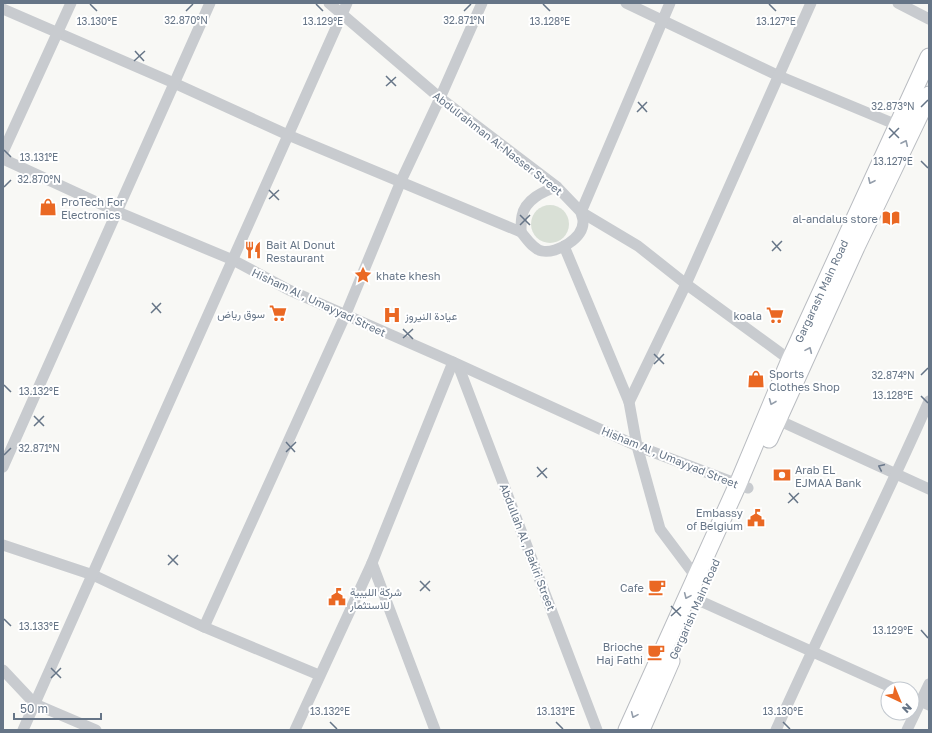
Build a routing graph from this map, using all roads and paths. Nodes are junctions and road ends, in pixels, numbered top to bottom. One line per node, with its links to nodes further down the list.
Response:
1 (70, 3): 13 (street)
2 (210, 3): 16 (street)
3 (330, 3): 9 (street, Abdulrahman Al-Nasser Street)
4 (482, 3): 18 (street)
5 (626, 3): 12 (street)
6 (670, 3): 12 (street)
7 (811, 3): 15 (street)
8 (898, 3): 11 (street)
9 (344, 8): 18 (street, Abdulrahman Al-Nasser Street); 20 (street)
10 (3, 9): 13 (street)
11 (929, 19)
12 (662, 21): 15 (street); 26 (street)
13 (57, 33): 16 (street); 21 (street)
14 (929, 57): 19 (main road, Gargarash Main Road)
15 (779, 76): 19 (street); 30 (street)
16 (174, 83): 20 (street); 25 (street)
17 (929, 95): 36 (main road, Gargarash Main Road, one-way to 17)
18 (440, 98): 23 (street); 24 (street, Abdulrahman Al-Nasser Street)
19 (897, 125): 32 (main road, Gargarash Main Road, one-way to 32)
20 (288, 135): 23 (street); 29 (street)
21 (3, 152)
22 (3, 160): 25 (street, Hisham Al , Umayyad Street)
23 (401, 182): 27 (street); 31 (street)
24 (557, 187): 26 (street, Abdulrahman Al-Nasser Street); 27 (street)
25 (118, 212): 29 (street, Hisham Al , Umayyad Street); 38 (street)
26 (581, 212): 28 (street); 30 (street, Abdulrahman Al-Nasser Street)
27 (521, 232): 28 (street)
28 (564, 246): 34 (street)
29 (233, 260): 31 (street, Hisham Al , Umayyad Street); 44 (street)
30 (686, 284): 32 (street, Abdulrahman Al-Nasser Street); 34 (street)
31 (345, 316): 33 (street, Hisham Al , Umayyad Street); 47 (street)
32 (790, 360): 40 (main road, Gargarash Main Road, one-way to 40)
33 (456, 363): 37 (street, Hisham Al , Umayyad Street); 43 (street); 59 (street, Abdullah Al , Bakiri Street)
34 (629, 402): 37 (street)
35 (929, 402): 39 (street)
36 (778, 420): 39 (street, one-way to 36); 40 (main road, Gargarash Main Road)
37 (637, 446): 40 (street, Hisham Al , Umayyad Street); 45 (street)
38 (3, 467)
39 (897, 474): 41 (street); 48 (street)
40 (743, 486): 45 (main road, Gergarish Main Road); 46 (main road, Gergarish Main Road)
41 (929, 489)
42 (3, 545): 44 (street)
43 (372, 563): 50 (street); 58 (street)
44 (93, 575): 47 (street); 54 (street)
45 (696, 576): 60 (main road, Gergarish Main Road, one-way to 60)
46 (698, 600): 48 (street); 61 (main road, Gergarish Main Road)
47 (204, 627): 50 (street)
48 (811, 650): 51 (street); 62 (street)
49 (3, 670): 54 (street)
50 (319, 675): 57 (street)
51 (880, 682)
52 (929, 684): 53 (street)
53 (921, 701): 63 (street)
54 (35, 704): 55 (street); 56 (street)
55 (24, 730)
56 (96, 730)
57 (295, 730)
58 (434, 730)
59 (597, 730)
60 (627, 730)
61 (641, 730)
62 (776, 730)
63 (907, 730)

